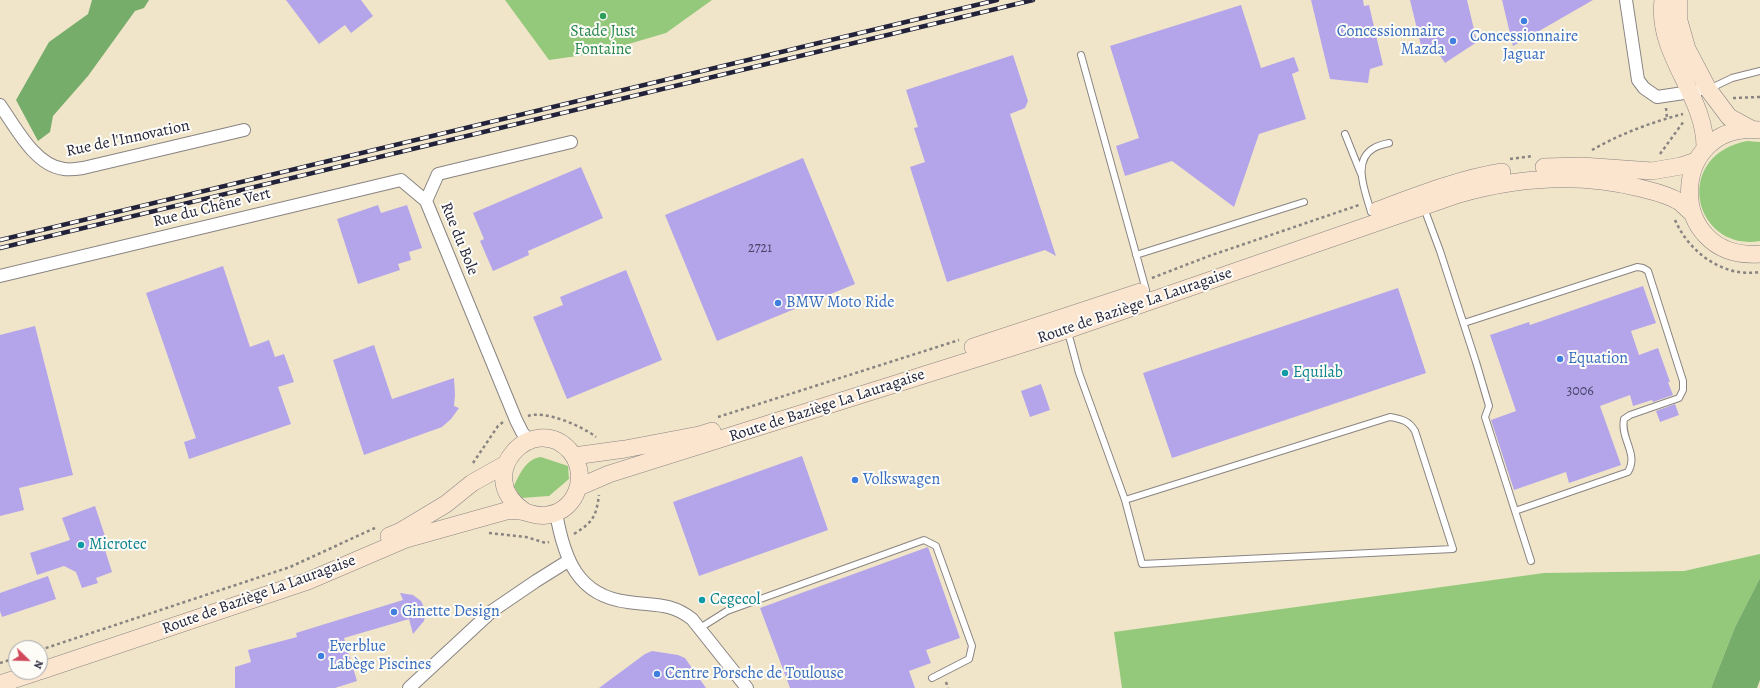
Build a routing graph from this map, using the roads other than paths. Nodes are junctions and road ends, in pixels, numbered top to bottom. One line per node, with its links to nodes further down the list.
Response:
1 (1626, 0): 7 (street)
2 (1663, 0): 7 (main road)
3 (1679, 0): 6 (main road)
4 (1081, 54): 22 (lane)
5 (1760, 71): 6 (lane)
6 (1708, 89): 7 (street); 9 (main road)
7 (1689, 92): 14 (main road)
8 (0, 105): 10 (street, Rue de l'Innovation)
9 (1755, 129): 14 (main road)
10 (244, 130)
11 (1345, 134): 15 (lane)
12 (571, 142): 16 (street, Rue du Bole)
13 (1390, 143): 15 (lane)
14 (1700, 155): 19 (main road, Route de Baziège La Lauragaise); 20 (main road)
15 (1360, 174): 19 (lane)
16 (426, 201): 23 (street, Rue du Chêne Vert); 27 (street, Rue du Bole)
17 (1304, 202): 22 (lane)
18 (1423, 206): 20 (main road, Route de Baziège La Lauragaise); 25 (lane); 26 (main road, Route de Baziège La Lauragaise)
19 (1371, 212): 24 (main road, Route de Baziège La Lauragaise)
20 (1692, 213): 21 (main road)
21 (1760, 254)
22 (1136, 255): 24 (lane)
23 (0, 276)
24 (1146, 290): 28 (main road, Route de Baziège La Lauragaise)
25 (1464, 323): 33 (lane); 33 (lane)
26 (1067, 330): 30 (main road, Route de Baziège La Lauragaise); 31 (lane)
27 (529, 441): 28 (main road); 29 (main road)
28 (574, 456): 30 (main road)
29 (506, 464): 32 (main road); 38 (main road, Route de Baziège La Lauragaise)
30 (579, 487): 34 (main road)
31 (1125, 500): 31 (lane)
32 (524, 511): 34 (main road); 39 (main road, Route de Baziège La Lauragaise)
33 (1515, 511): 36 (lane)
34 (556, 513): 35 (street)
35 (568, 561): 37 (street); 43 (street)
36 (1531, 561)
37 (700, 628): 40 (lane); 44 (street)
38 (48, 657)
39 (48, 668)
40 (932, 678)
41 (12, 680): 42 (main road)
42 (0, 684)
43 (409, 688)
44 (746, 688)

